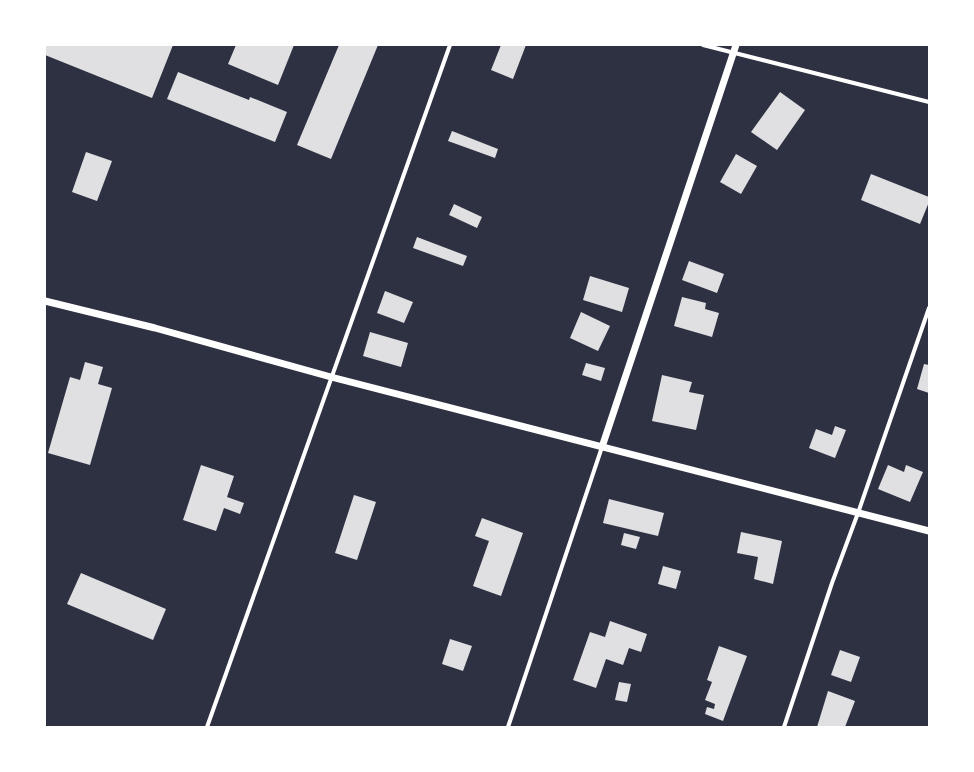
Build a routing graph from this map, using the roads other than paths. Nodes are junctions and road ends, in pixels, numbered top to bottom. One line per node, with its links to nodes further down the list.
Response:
1 (450, 45): 8 (street)
2 (703, 45): 4 (street)
3 (736, 45): 4 (street)
4 (734, 53): 5 (street); 9 (street)
5 (929, 102)
6 (45, 301): 8 (street)
7 (929, 308): 10 (street)
8 (331, 377): 9 (street); 12 (street)
9 (602, 447): 10 (street); 13 (street)
10 (858, 512): 11 (street); 14 (street)
11 (929, 531)
12 (206, 727)
13 (508, 727)
14 (784, 727)

